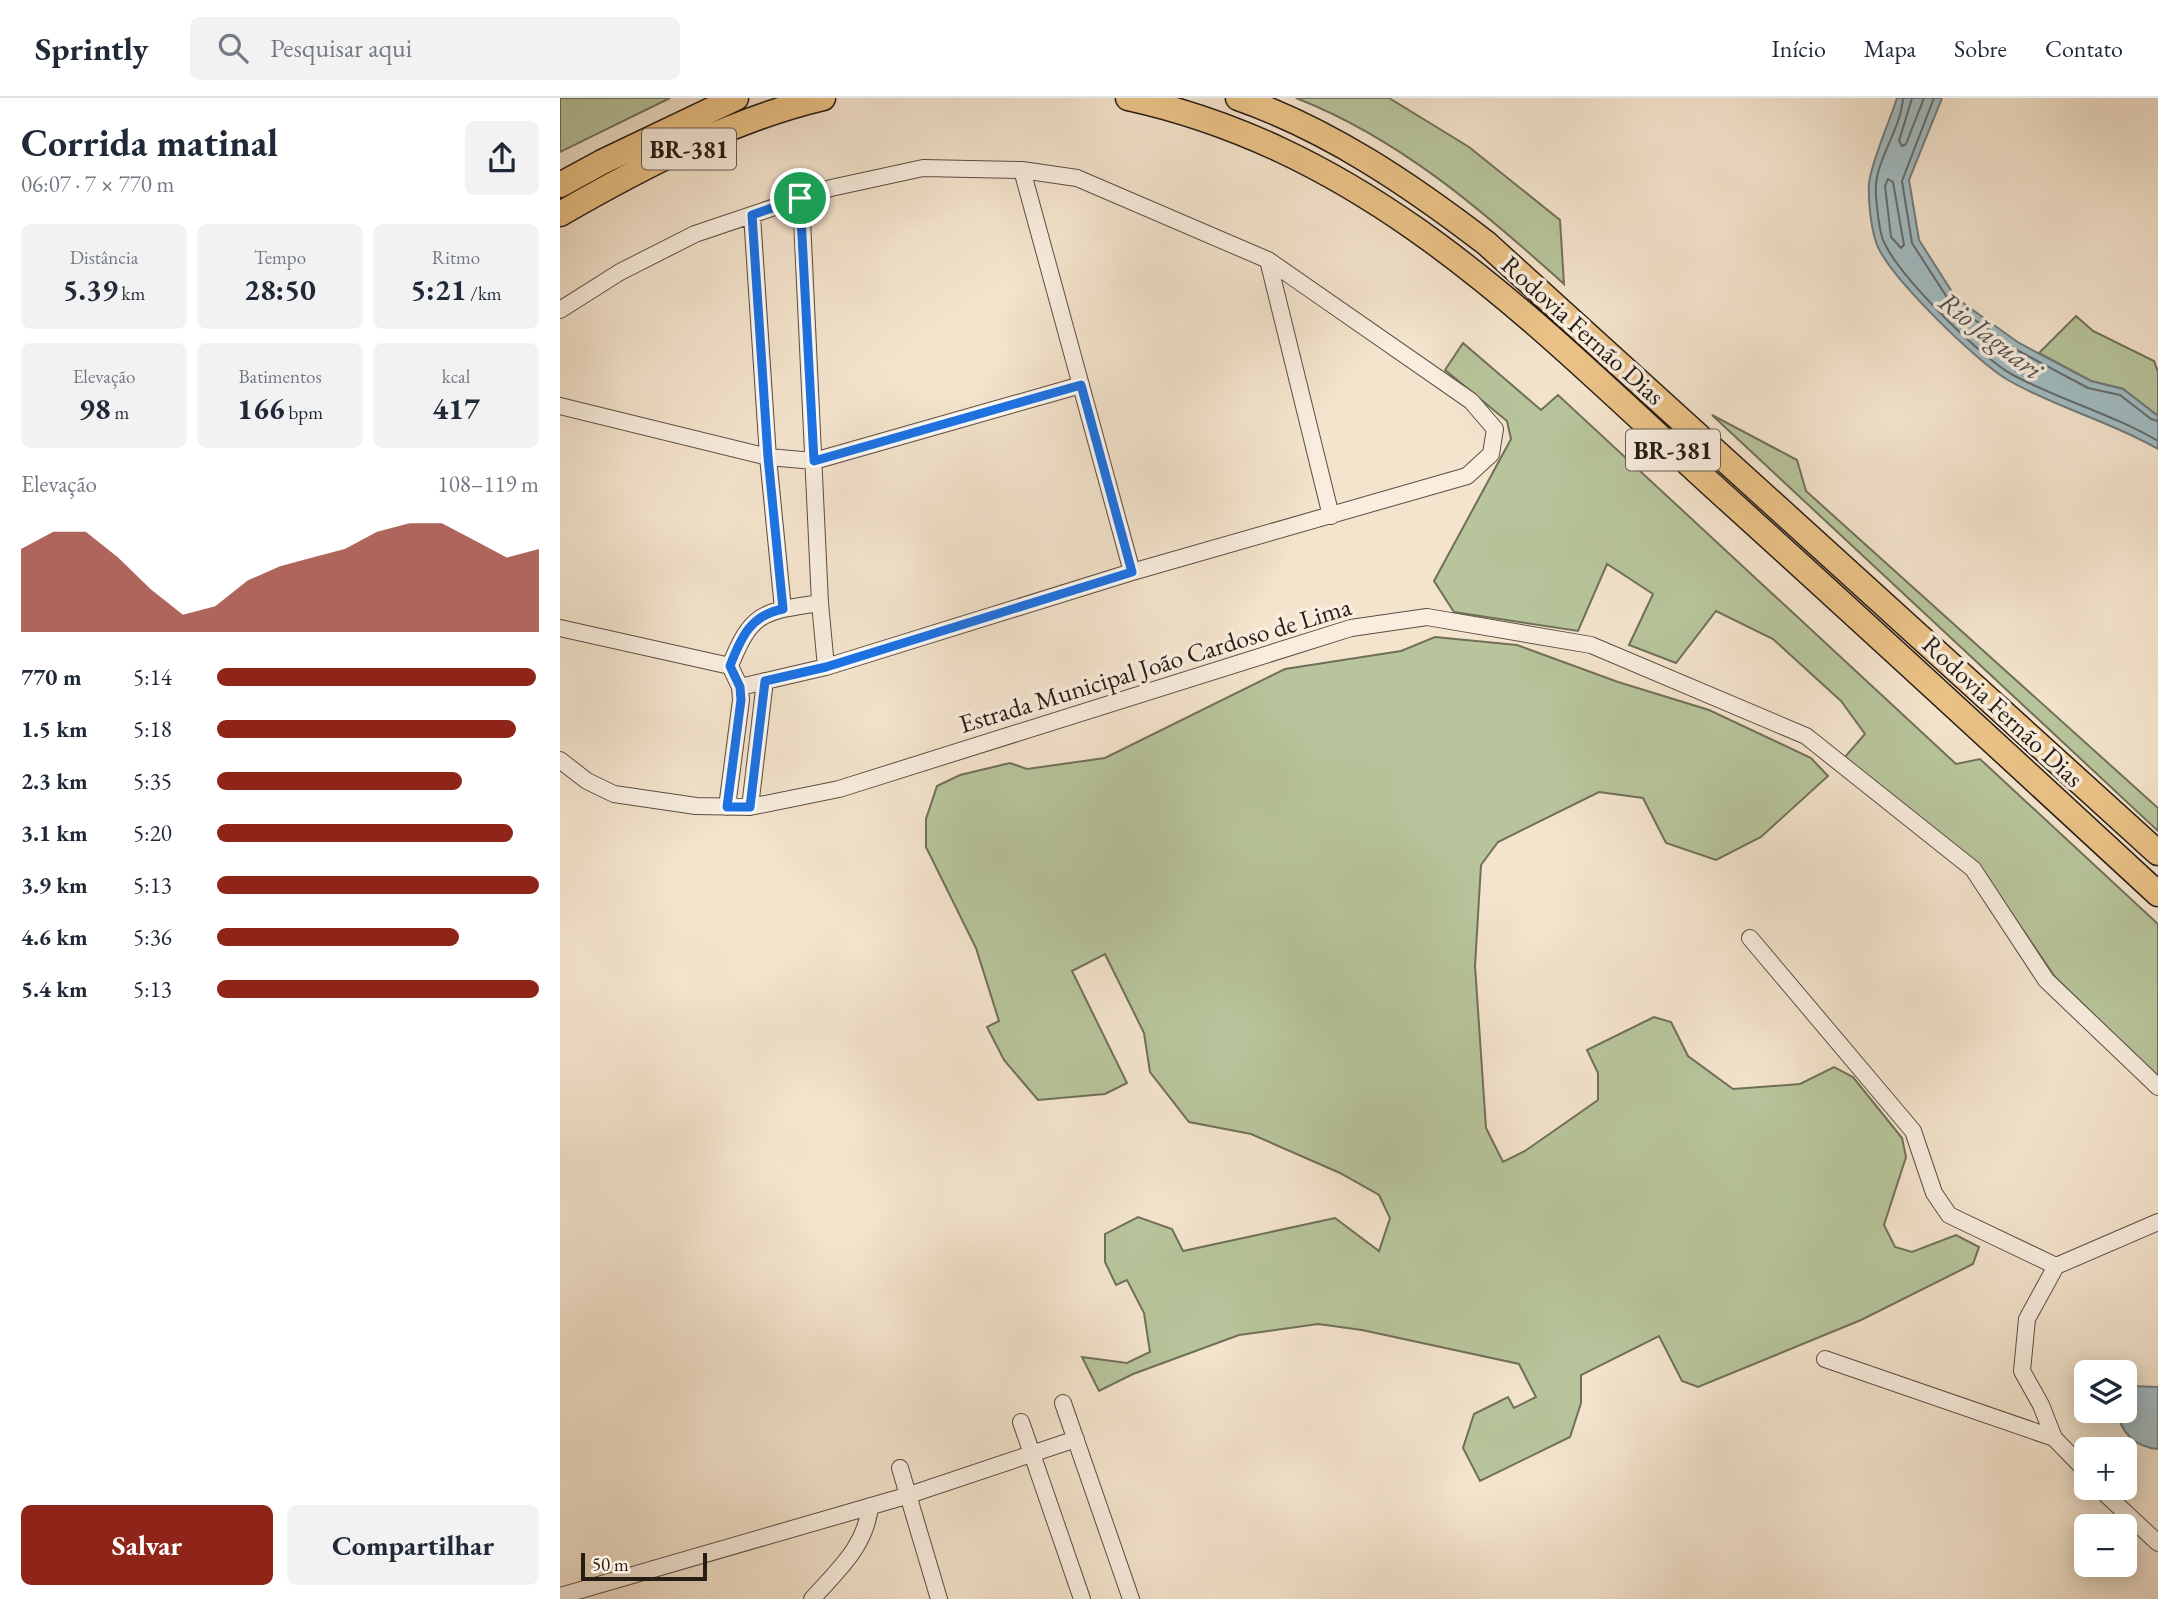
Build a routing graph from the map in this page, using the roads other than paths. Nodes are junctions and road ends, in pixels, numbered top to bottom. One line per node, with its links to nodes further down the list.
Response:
1 (736, 98): 6 (highway, BR-381)
2 (823, 98): 8 (highway, BR-381)
3 (1128, 98): 29 (highway, Rodovia Fernão Dias / BR-381)
4 (1238, 98): 28 (highway, Rodovia Fernão Dias / BR-381)
5 (1022, 170): 7 (street); 10 (street); 12 (street)
6 (560, 185)
7 (800, 198): 9 (street); 15 (street)
8 (560, 215)
9 (752, 215): 11 (street); 14 (street)
10 (1268, 260): 16 (street); 16 (street)
11 (560, 310)
12 (1081, 385): 15 (street); 17 (street)
13 (560, 406): 14 (street)
14 (768, 457): 15 (street); 19 (street)
15 (814, 461): 18 (street)
16 (1331, 516): 17 (street)
17 (1132, 572): 22 (street)
18 (820, 603): 19 (street); 22 (street)
19 (783, 609): 21 (street)
20 (560, 628): 21 (street)
21 (730, 666): 24 (street)
22 (826, 667): 23 (street)
23 (765, 681): 24 (street); 27 (street)
24 (740, 687): 26 (street)
25 (560, 760): 26 (street, Estrada Municipal João Cardoso de Lima)
26 (727, 807): 27 (street, Estrada Municipal João Cardoso de Lima)
27 (750, 807): 31 (street, Estrada Municipal João Cardoso de Lima)
28 (2158, 853)
29 (2158, 894)
30 (1750, 938): 33 (street)
31 (2158, 1087)
32 (2158, 1222): 33 (street)
33 (2056, 1266): 37 (street)
34 (1825, 1359): 37 (street)
35 (1063, 1403): 38 (street)
36 (1021, 1422): 39 (street)
37 (2054, 1438): 40 (street)
38 (1076, 1439): 39 (street); 50 (street)
39 (1032, 1453): 42 (street); 49 (street)
40 (2074, 1459)
41 (900, 1468): 42 (street)
42 (906, 1496): 44 (street); 48 (street)
43 (2112, 1500): 45 (street)
44 (870, 1506): 46 (street); 47 (street)
45 (2158, 1543)
46 (560, 1596)
47 (812, 1599)
48 (939, 1599)
49 (1082, 1599)
50 (1131, 1599)

